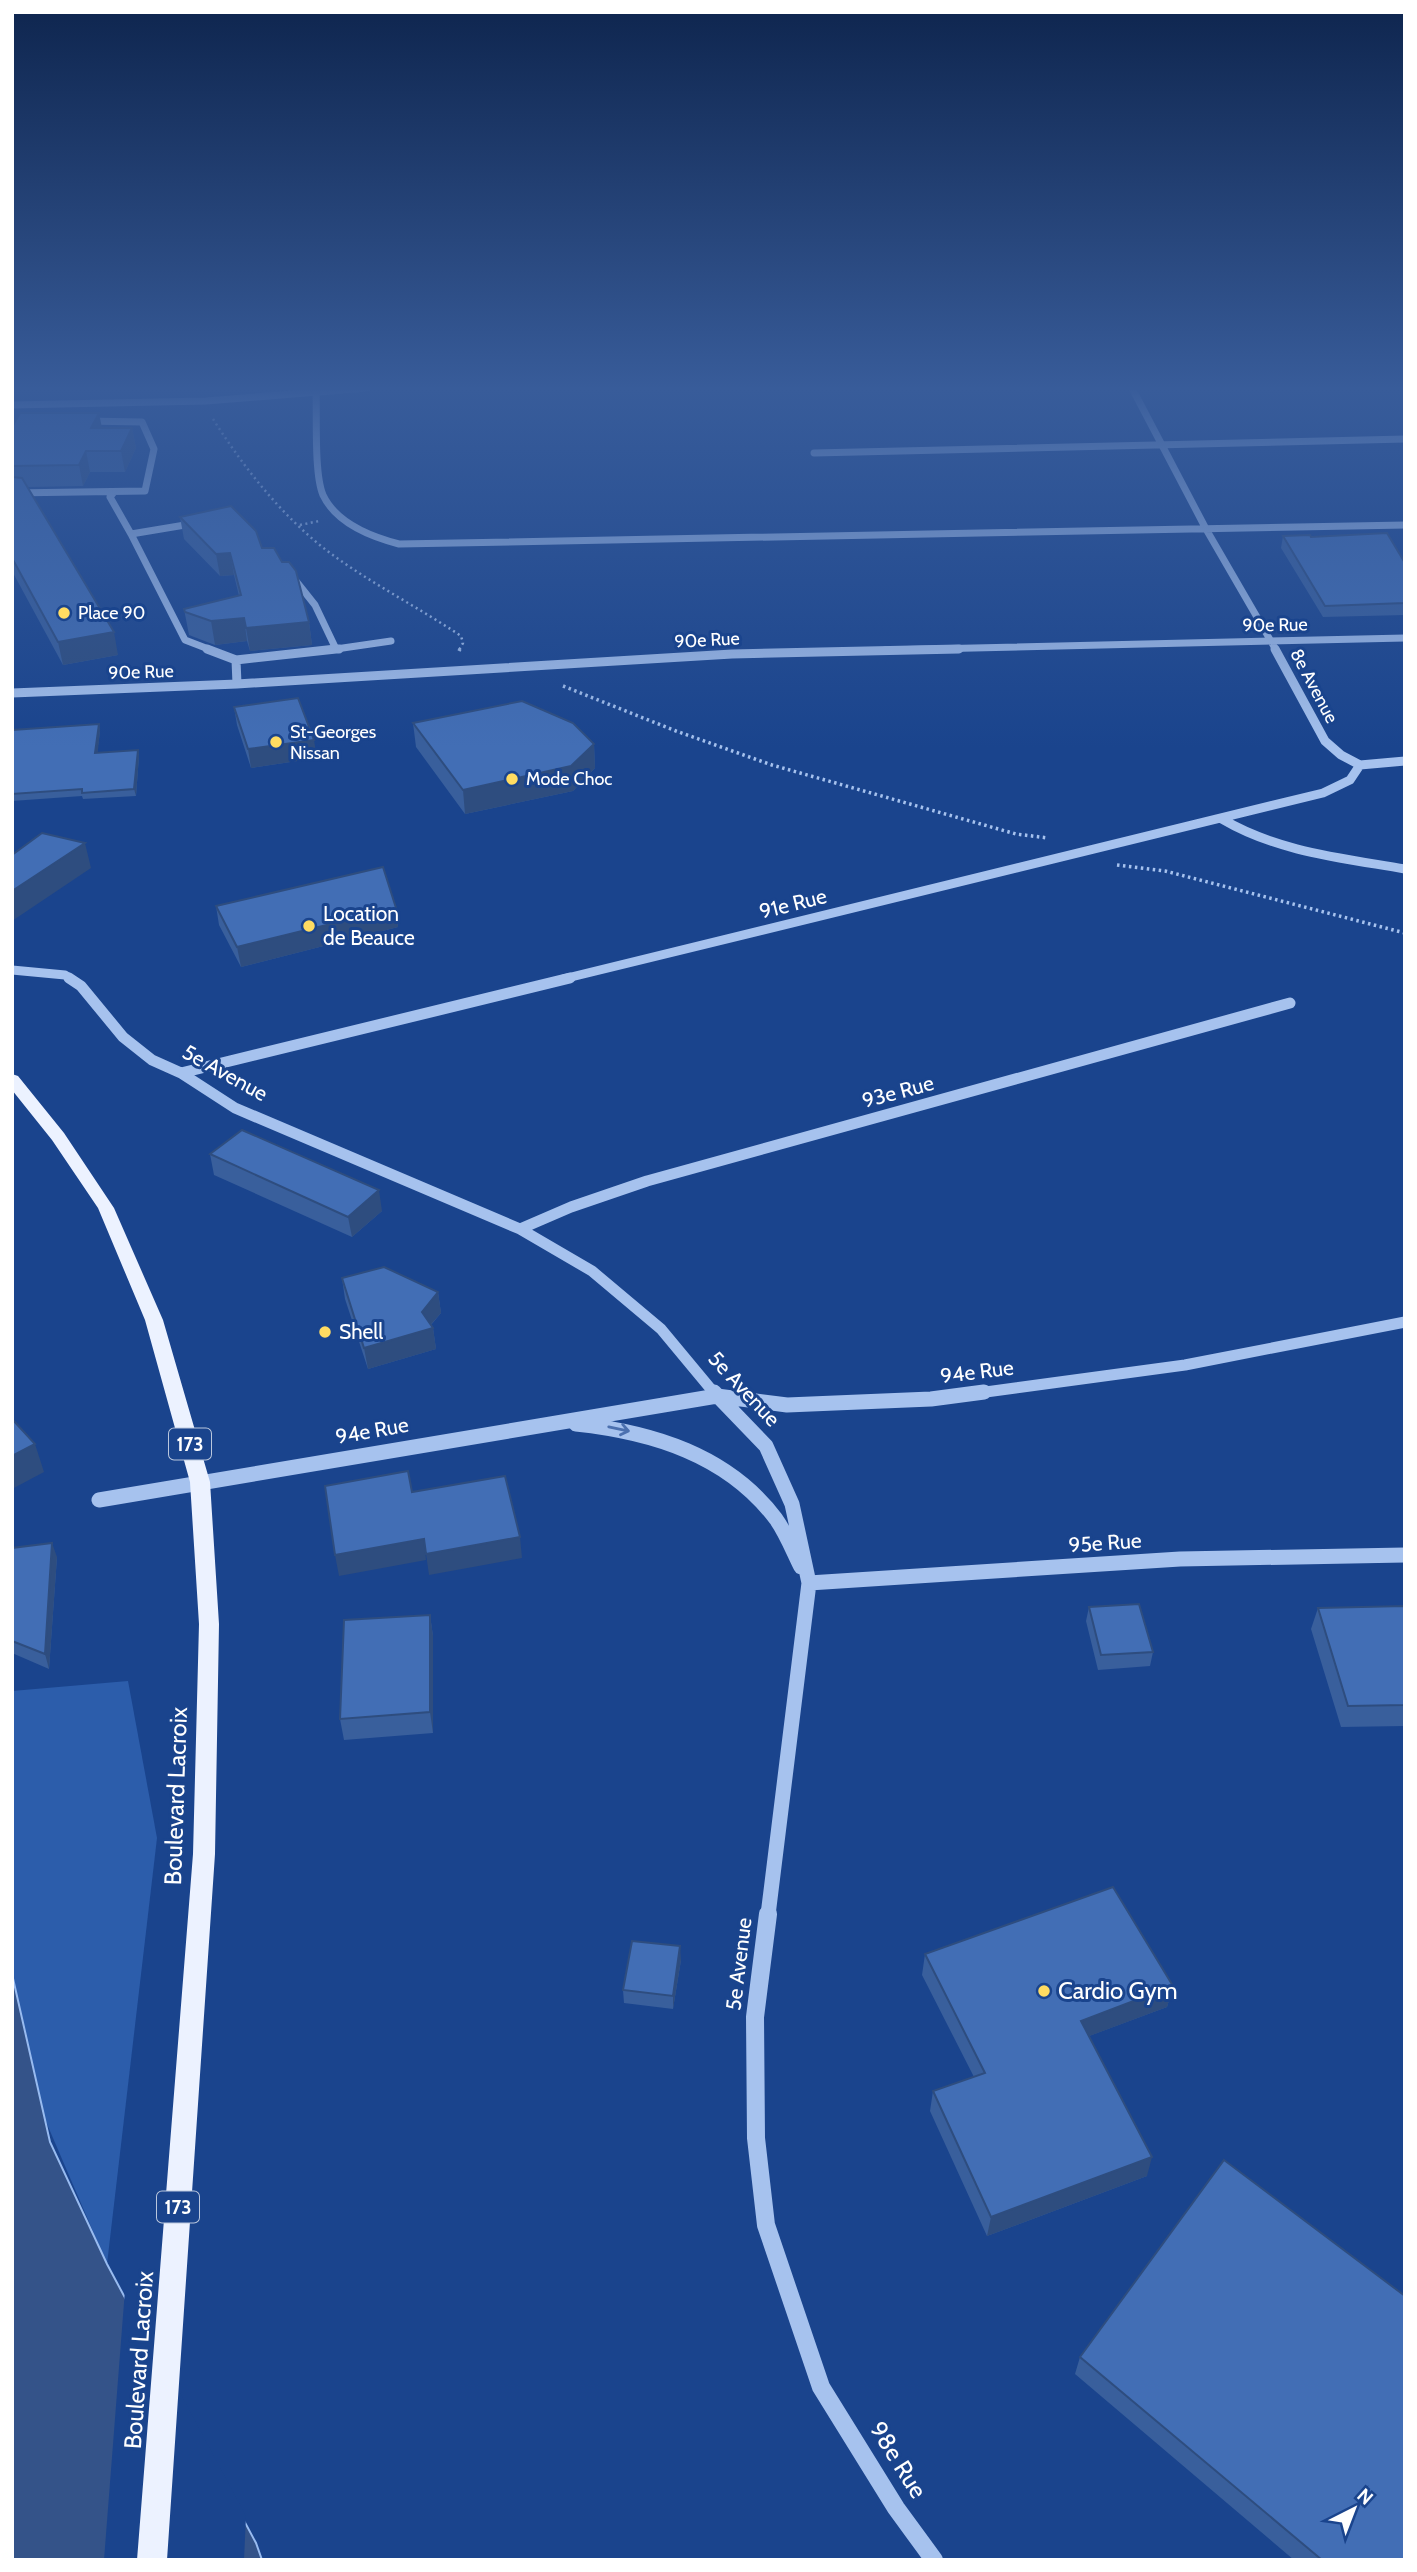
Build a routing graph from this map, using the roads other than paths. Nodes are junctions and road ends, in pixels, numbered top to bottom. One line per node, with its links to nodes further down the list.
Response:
1 (116, 508): 7 (street)
2 (335, 508): 6 (street)
3 (1195, 508): 6 (street, 8e Avenue)
4 (207, 522): 7 (street)
5 (1405, 525): 6 (street)
6 (1206, 529): 11 (street, 8e Avenue)
7 (131, 534): 13 (street)
8 (279, 563): 12 (street)
9 (1405, 638): 11 (street, 90e Rue)
10 (391, 641): 12 (street)
11 (1271, 641): 14 (street, 90e Rue); 17 (street, 8e Avenue)
12 (336, 649): 13 (street)
13 (236, 660): 14 (street)
14 (237, 684): 15 (street, 90e Rue)
15 (12, 693)
16 (1405, 761): 17 (street)
17 (1360, 765): 18 (street, 91e Rue)
18 (1222, 819): 19 (street); 22 (street, 91e Rue)
19 (1405, 869)
20 (14, 971): 22 (street, 5e Avenue)
21 (1290, 1003): 24 (street, 93e Rue)
22 (181, 1073): 24 (street, 5e Avenue)
23 (12, 1079): 28 (main road, Boulevard Lacroix / 173)
24 (520, 1229): 26 (street, 5e Avenue)
25 (1405, 1322): 26 (street, 94e Rue)
26 (717, 1396): 27 (street, 94e Rue); 31 (street, 5e Avenue)
27 (551, 1422): 28 (street, 94e Rue); 31 (street, 94e Rue, one-way to 31)
28 (200, 1482): 29 (street, 94e Rue); 33 (main road, Boulevard Lacroix / 173)
29 (99, 1500)
30 (1405, 1555): 31 (street, 95e Rue)
31 (809, 1583): 32 (street, 5e Avenue)
32 (821, 2387): 34 (street, 98e Rue)
33 (152, 2560)
34 (934, 2560)

